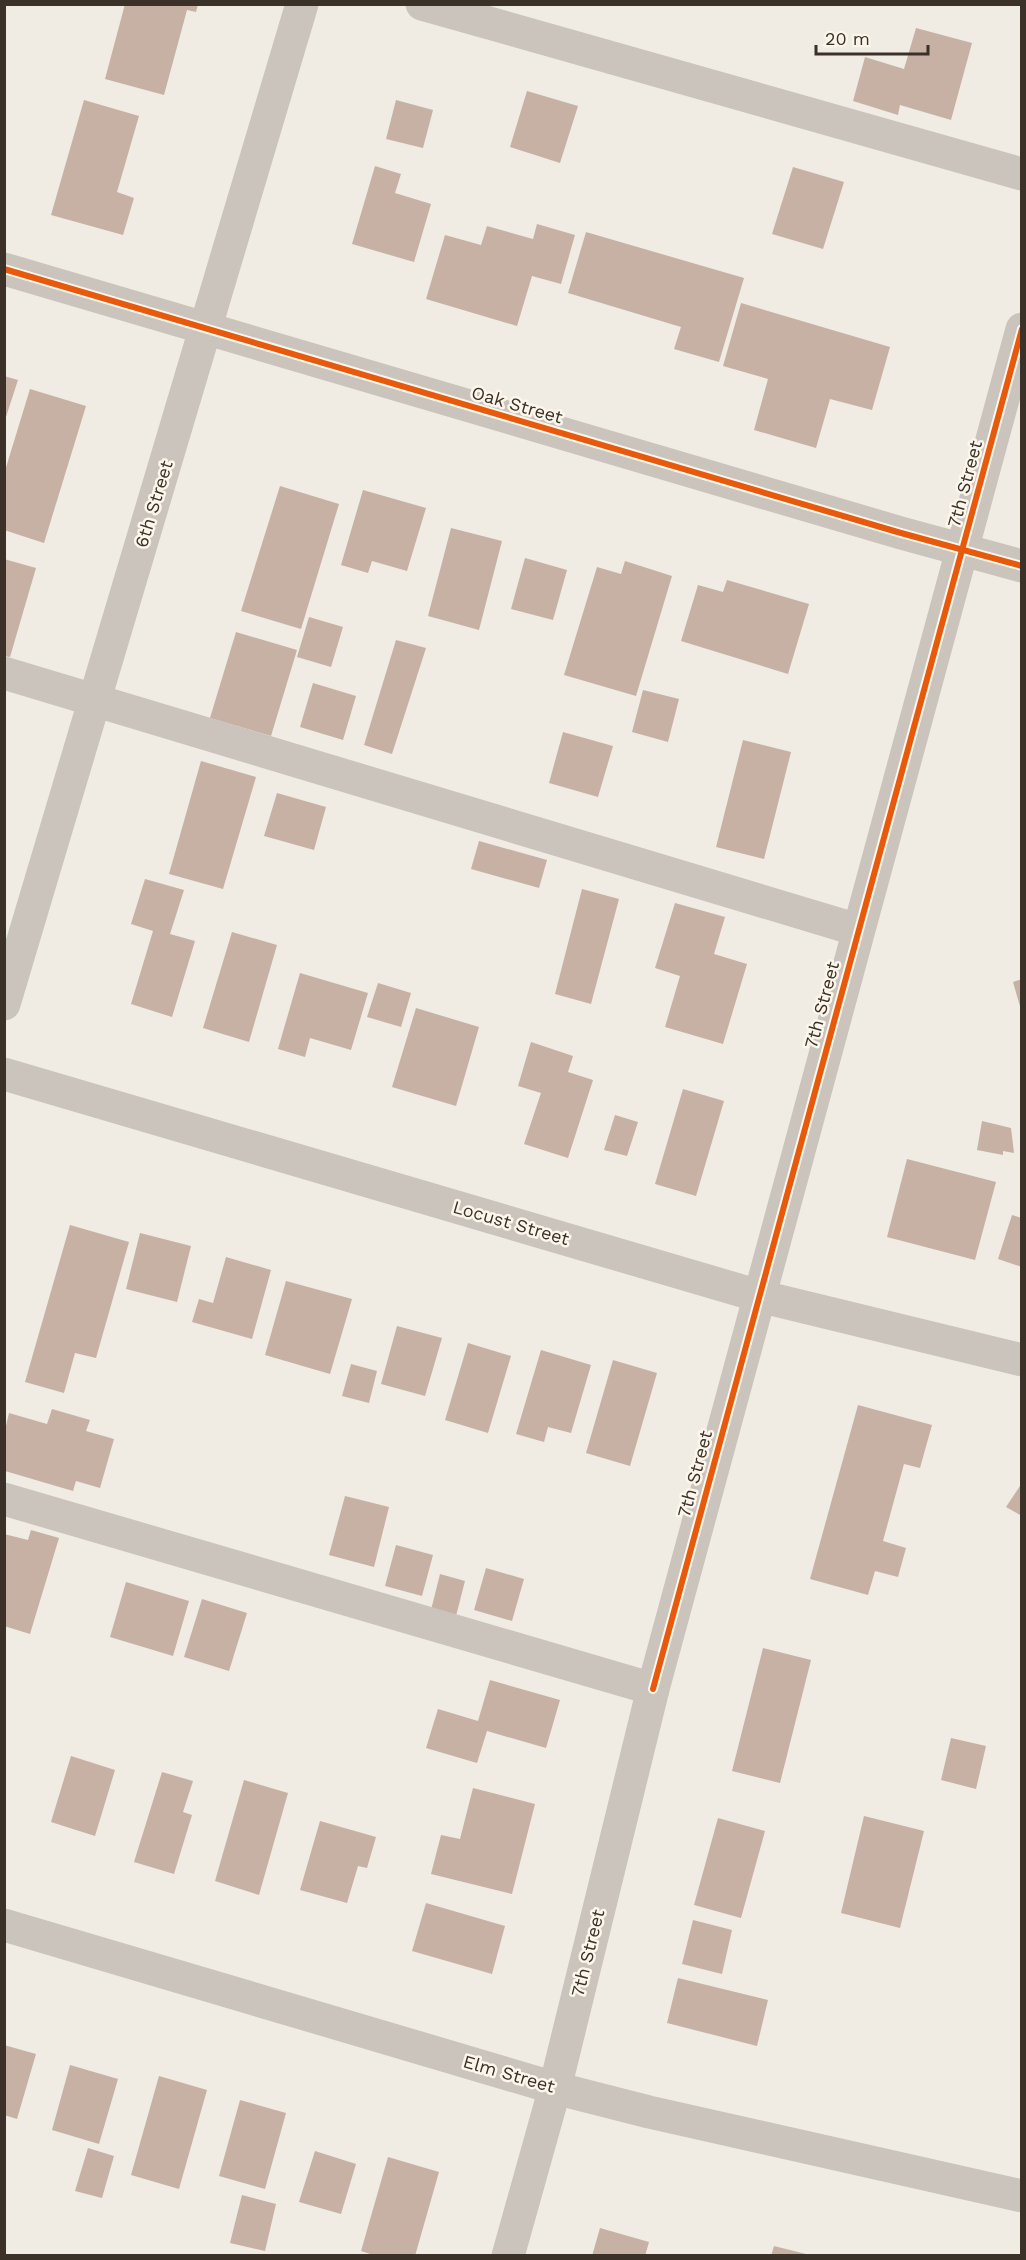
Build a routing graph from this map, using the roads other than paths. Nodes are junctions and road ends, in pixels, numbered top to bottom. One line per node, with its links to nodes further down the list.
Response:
1 (302, 4): 6 (street, 6th Street)
2 (422, 4): 3 (street)
3 (1022, 174)
4 (4, 269): 6 (street, Oak Street)
5 (1022, 329): 7 (street, 7th Street)
6 (206, 330): 7 (street, Oak Street); 10 (street, 6th Street)
7 (963, 551): 8 (street, Oak Street); 11 (street, 7th Street)
8 (1022, 566)
9 (4, 673): 10 (street)
10 (95, 700): 11 (street); 12 (street, 6th Street)
11 (858, 930): 14 (street, 7th Street)
12 (4, 1004)
13 (4, 1074): 14 (street, Locust Street)
14 (759, 1296): 15 (street, Locust Street); 17 (street, 7th Street)
15 (1022, 1360)
16 (4, 1499): 17 (street)
17 (653, 1689): 19 (street, 7th Street)
18 (4, 1925): 19 (street, Elm Street)
19 (555, 2088): 20 (street, Elm Street); 21 (street, 7th Street)
20 (1022, 2196)
21 (508, 2256)

